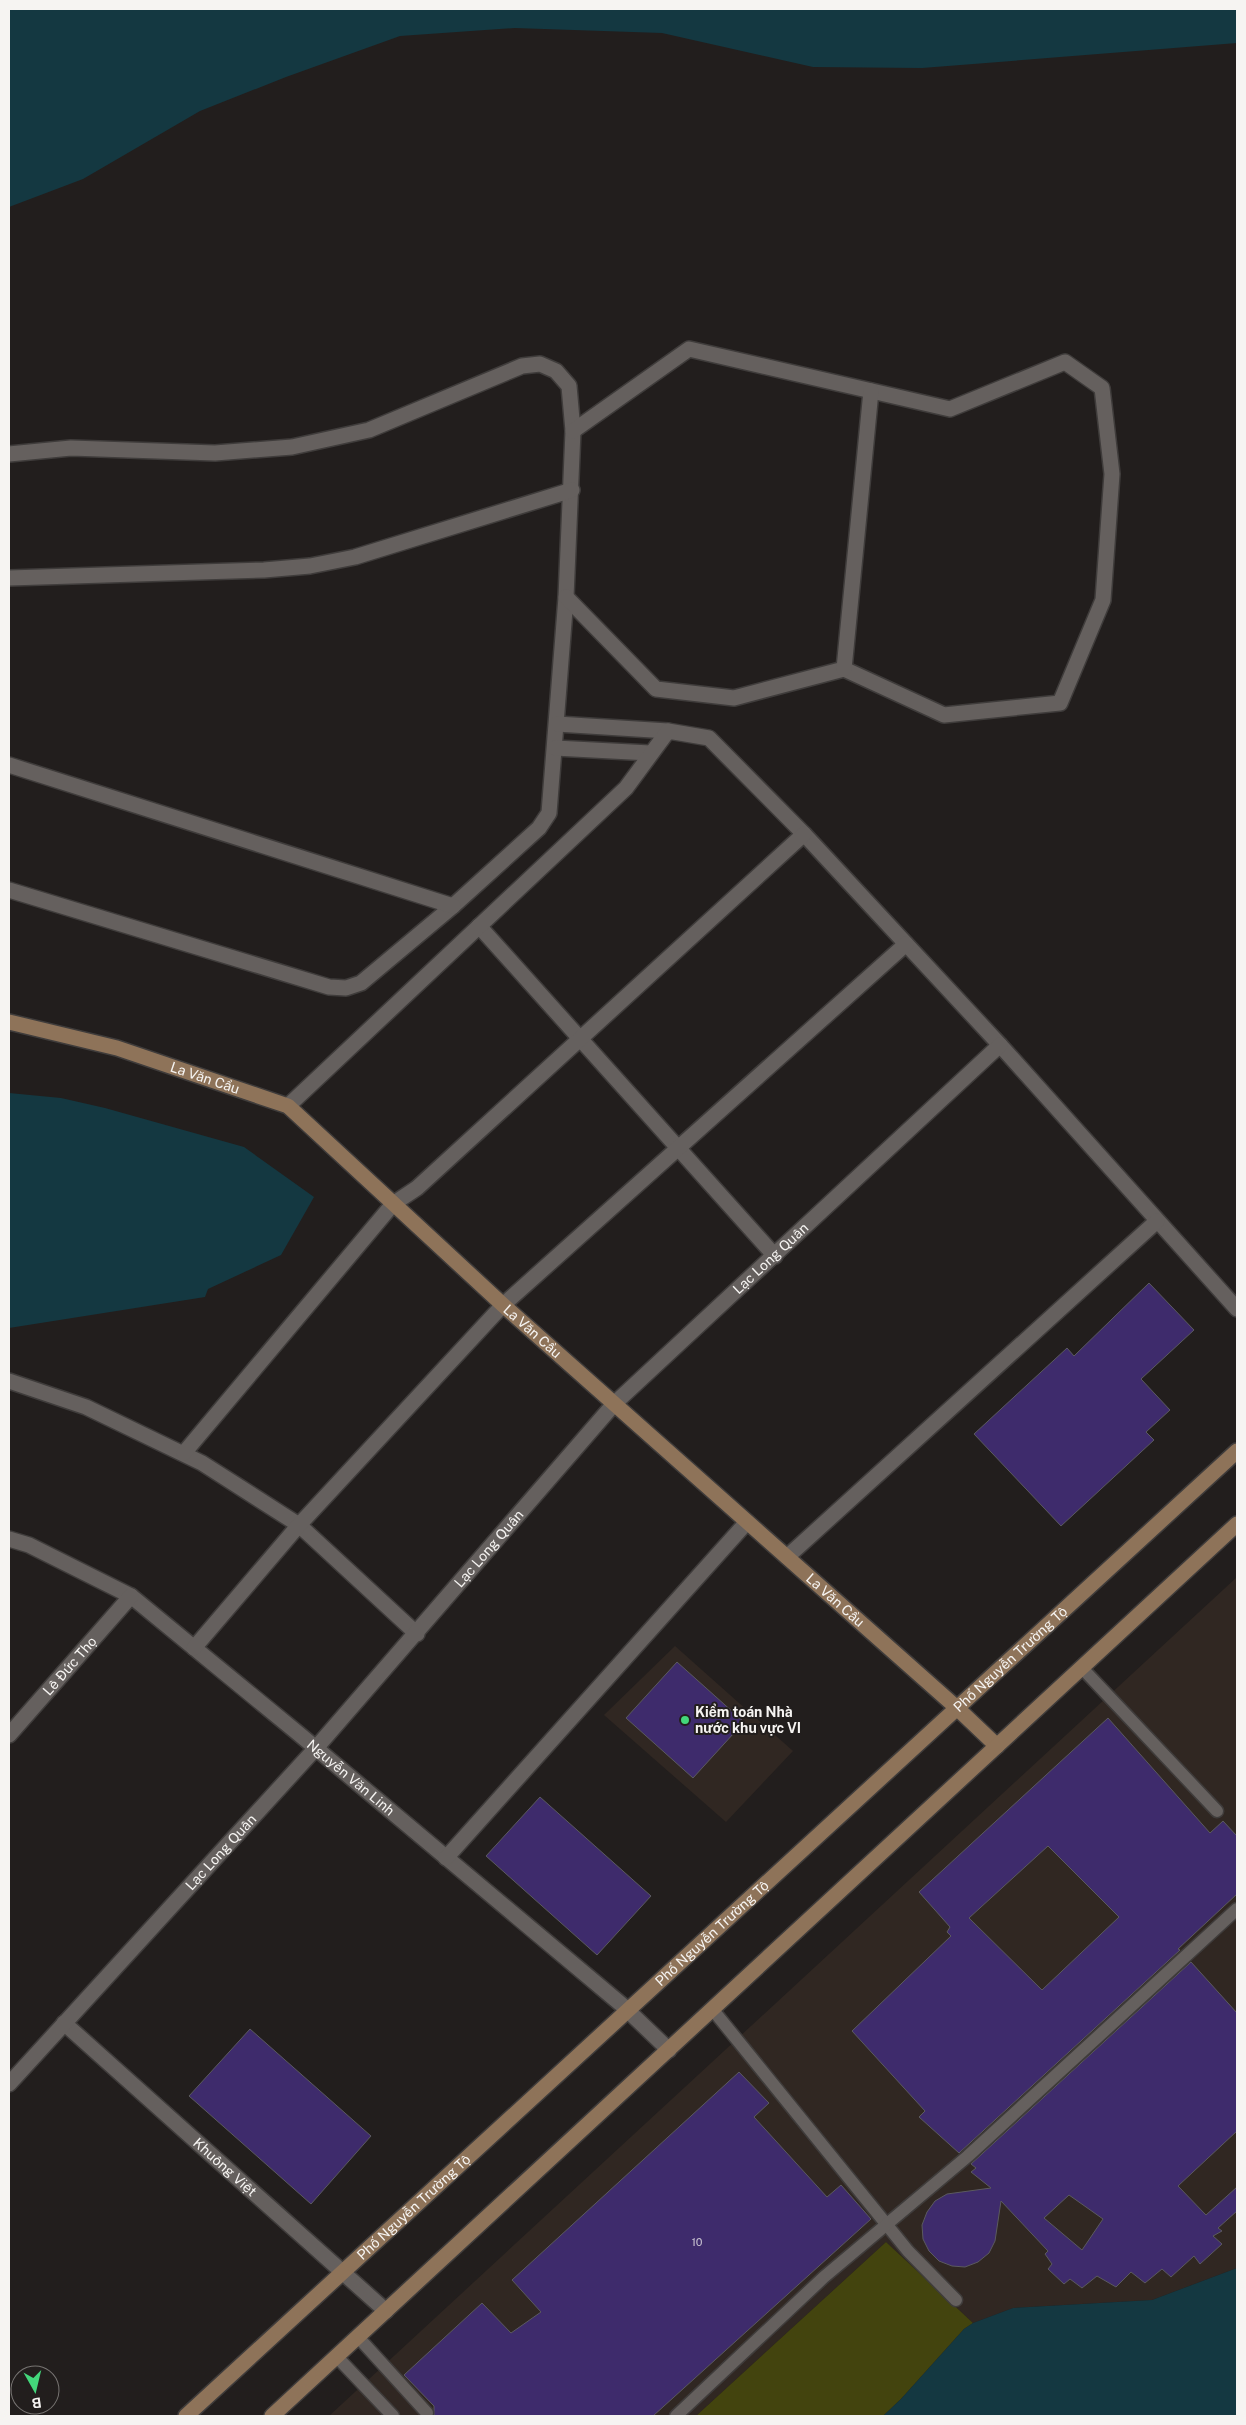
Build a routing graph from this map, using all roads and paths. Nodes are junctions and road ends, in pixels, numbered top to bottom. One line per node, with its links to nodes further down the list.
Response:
1 (871, 391): 2 (street); 7 (street); 7 (street)
2 (573, 431): 3 (street); 4 (street)
3 (9, 454)
4 (572, 490): 5 (street); 6 (street)
5 (9, 578)
6 (566, 597): 7 (street); 8 (street)
7 (844, 669)
8 (557, 724): 9 (street); 10 (street)
9 (668, 731): 11 (street); 13 (street)
10 (556, 748): 11 (street); 15 (street)
11 (650, 753): 16 (street)
12 (9, 765): 15 (street)
13 (804, 834): 17 (street); 19 (street)
14 (9, 890): 15 (street)
15 (452, 906)
16 (479, 926): 19 (street); 21 (street)
17 (906, 944): 20 (street); 22 (street)
18 (9, 1022): 21 (street, La Văn Cầu)
19 (580, 1039): 22 (street); 23 (street)
20 (1000, 1045): 24 (street); 25 (street, Lạc Long Quân)
21 (288, 1106): 23 (street, La Văn Cầu)
22 (678, 1148): 25 (street); 26 (street)
23 (393, 1204): 26 (street, La Văn Cầu); 31 (street)
24 (1157, 1221): 27 (street); 36 (street)
25 (775, 1256): 29 (street, Lạc Long Quân)
26 (503, 1305): 29 (street, La Văn Cầu); 34 (street)
27 (1237, 1309)
28 (9, 1381): 31 (street)
29 (614, 1404): 32 (street, La Văn Cầu); 38 (street, Lạc Long Quân)
30 (1237, 1451): 41 (street, Phố Nguyễn Trường Tộ)
31 (184, 1453): 34 (street)
32 (747, 1522): 36 (street, La Văn Cầu); 46 (street)
33 (1237, 1524): 40 (street)
34 (300, 1525): 38 (street); 39 (street)
35 (9, 1539): 37 (street, Nguyễn Văn Linh)
36 (787, 1557): 41 (street, La Văn Cầu)
37 (131, 1596): 39 (street, Nguyễn Văn Linh); 42 (street, Lê Đức Thọ)
38 (417, 1634): 44 (street, Lạc Long Quân)
39 (194, 1648): 44 (street, Nguyễn Văn Linh)
40 (1082, 1668): 43 (street); 45 (lane)
41 (957, 1708): 43 (street, La Văn Cầu); 49 (street, Phố Nguyễn Trường Tộ)
42 (9, 1735)
43 (997, 1746): 48 (street)
44 (316, 1748): 46 (street, Nguyễn Văn Linh); 50 (street, Lạc Long Quân)
45 (1217, 1810)
46 (446, 1858): 49 (street, Nguyễn Văn Linh)
47 (1237, 1909): 53 (lane)
48 (712, 2010): 51 (street); 53 (lane)
49 (628, 2011): 51 (street, Nguyễn Văn Linh); 54 (street, Phố Nguyễn Trường Tộ)
50 (64, 2022): 52 (street, Lạc Long Quân); 54 (street, Khuông Việt)
51 (669, 2050): 56 (street)
52 (9, 2084)
53 (886, 2224): 55 (lane); 63 (lane)
54 (343, 2272): 56 (street, Khuông Việt); 60 (street, Phố Nguyễn Trường Tộ)
55 (956, 2300)
56 (386, 2311): 57 (street)
57 (358, 2337): 58 (street); 59 (lane)
58 (337, 2357): 61 (street); 62 (lane)
59 (427, 2413)
60 (186, 2416)
61 (272, 2416)
62 (393, 2416)
63 (676, 2416)

